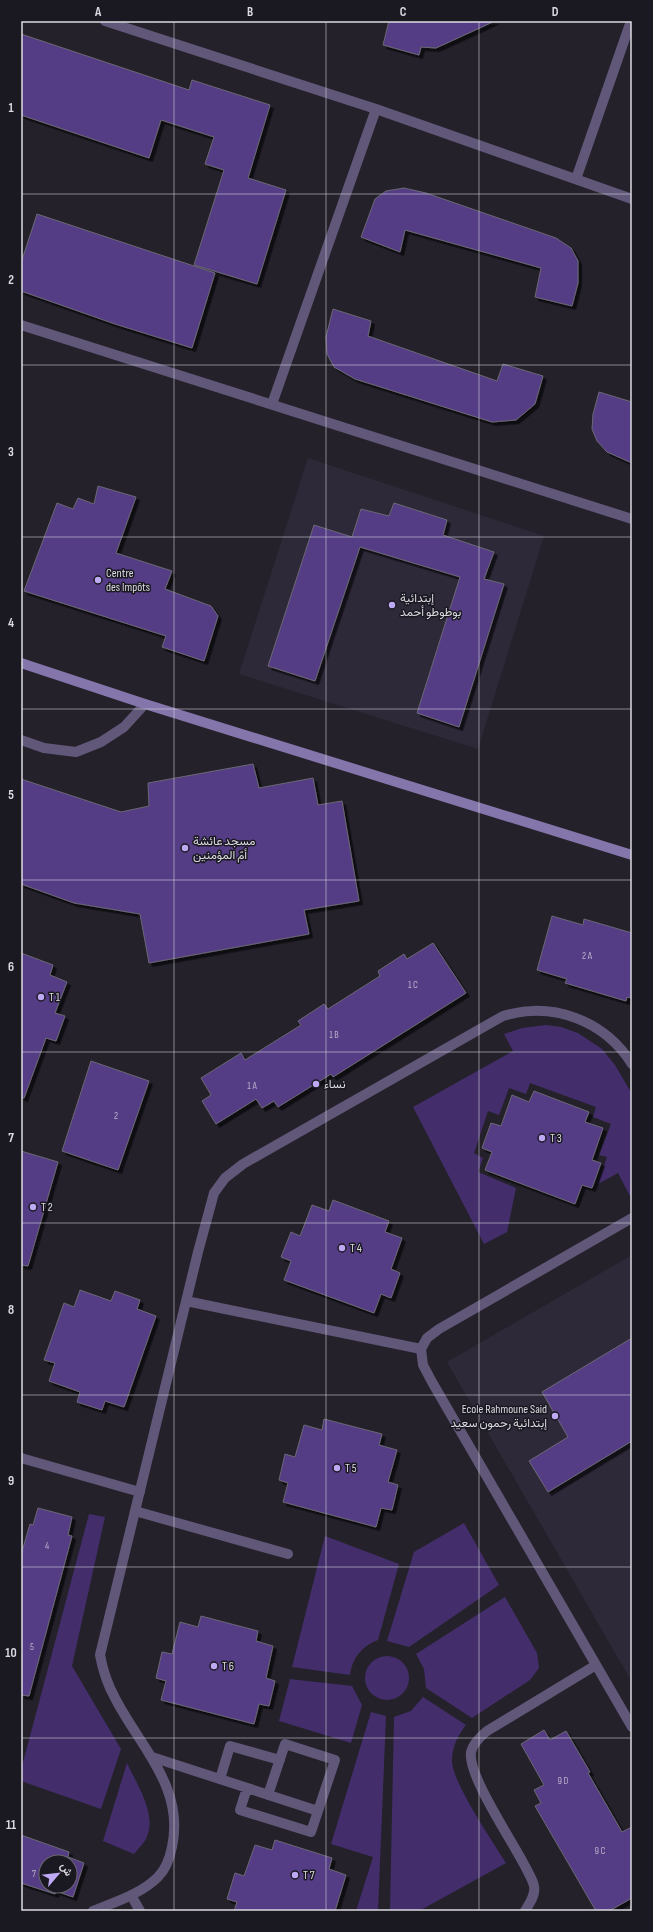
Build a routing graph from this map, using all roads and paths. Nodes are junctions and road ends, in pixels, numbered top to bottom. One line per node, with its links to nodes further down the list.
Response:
1 (105, 21): 3 (street)
2 (631, 21): 4 (street)
3 (376, 108): 4 (street); 7 (street)
4 (576, 179): 5 (street)
5 (632, 199)
6 (21, 325): 7 (street)
7 (272, 404): 8 (street)
8 (632, 519)
9 (21, 663): 10 (street)
10 (145, 704): 11 (street); 12 (street)
11 (21, 740)
12 (632, 855)
13 (632, 1064): 15 (street)
14 (632, 1218): 16 (street)
15 (186, 1301): 16 (street); 18 (street)
16 (421, 1349): 21 (street)
17 (21, 1458): 18 (street)
18 (140, 1492): 19 (street)
19 (135, 1511): 20 (street); 23 (street)
20 (288, 1554)
21 (596, 1665): 22 (street); 32 (street)
22 (632, 1727)
23 (152, 1757): 25 (street); 29 (street)
24 (280, 1760): 25 (street); 27 (street); 28 (street)
25 (220, 1779): 26 (street)
26 (247, 1788): 27 (street); 28 (street)
27 (268, 1795): 28 (street)
28 (318, 1811)
29 (131, 1895): 30 (street); 31 (street)
30 (93, 1911)
31 (140, 1911)
32 (525, 1911)

